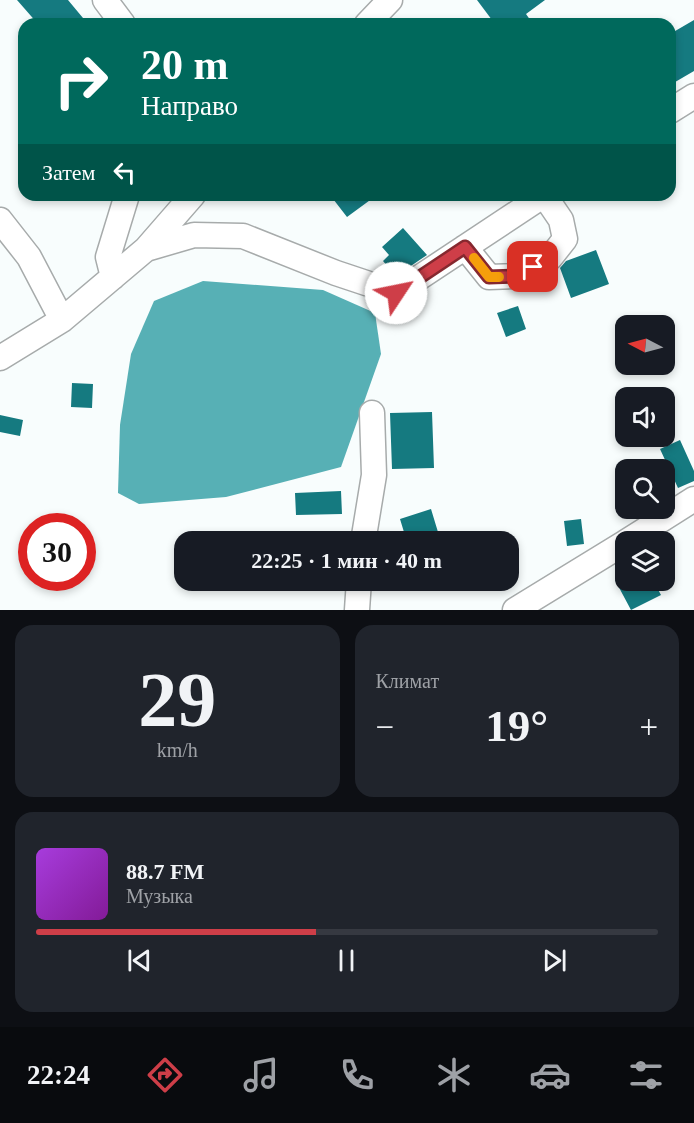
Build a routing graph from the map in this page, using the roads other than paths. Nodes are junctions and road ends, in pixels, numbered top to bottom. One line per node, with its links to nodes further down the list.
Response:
1 (105, 0): 3 (street)
2 (390, 0): 4 (street)
3 (118, 18)
4 (373, 18)
5 (694, 96): 6 (street)
6 (676, 107)
7 (125, 201): 14 (street)
8 (188, 201): 13 (street)
9 (535, 201): 12 (street)
10 (548, 201): 12 (street)
11 (0, 220): 15 (street)
12 (465, 247): 13 (street)
13 (146, 249): 14 (street)
14 (113, 277): 15 (street)
15 (62, 320): 16 (street)
16 (0, 358)
17 (372, 413): 19 (street)
18 (694, 499): 20 (street)
19 (365, 531)
20 (643, 531)
21 (615, 549): 24 (street)
22 (358, 591): 23 (street)
23 (357, 610)
24 (515, 610)

